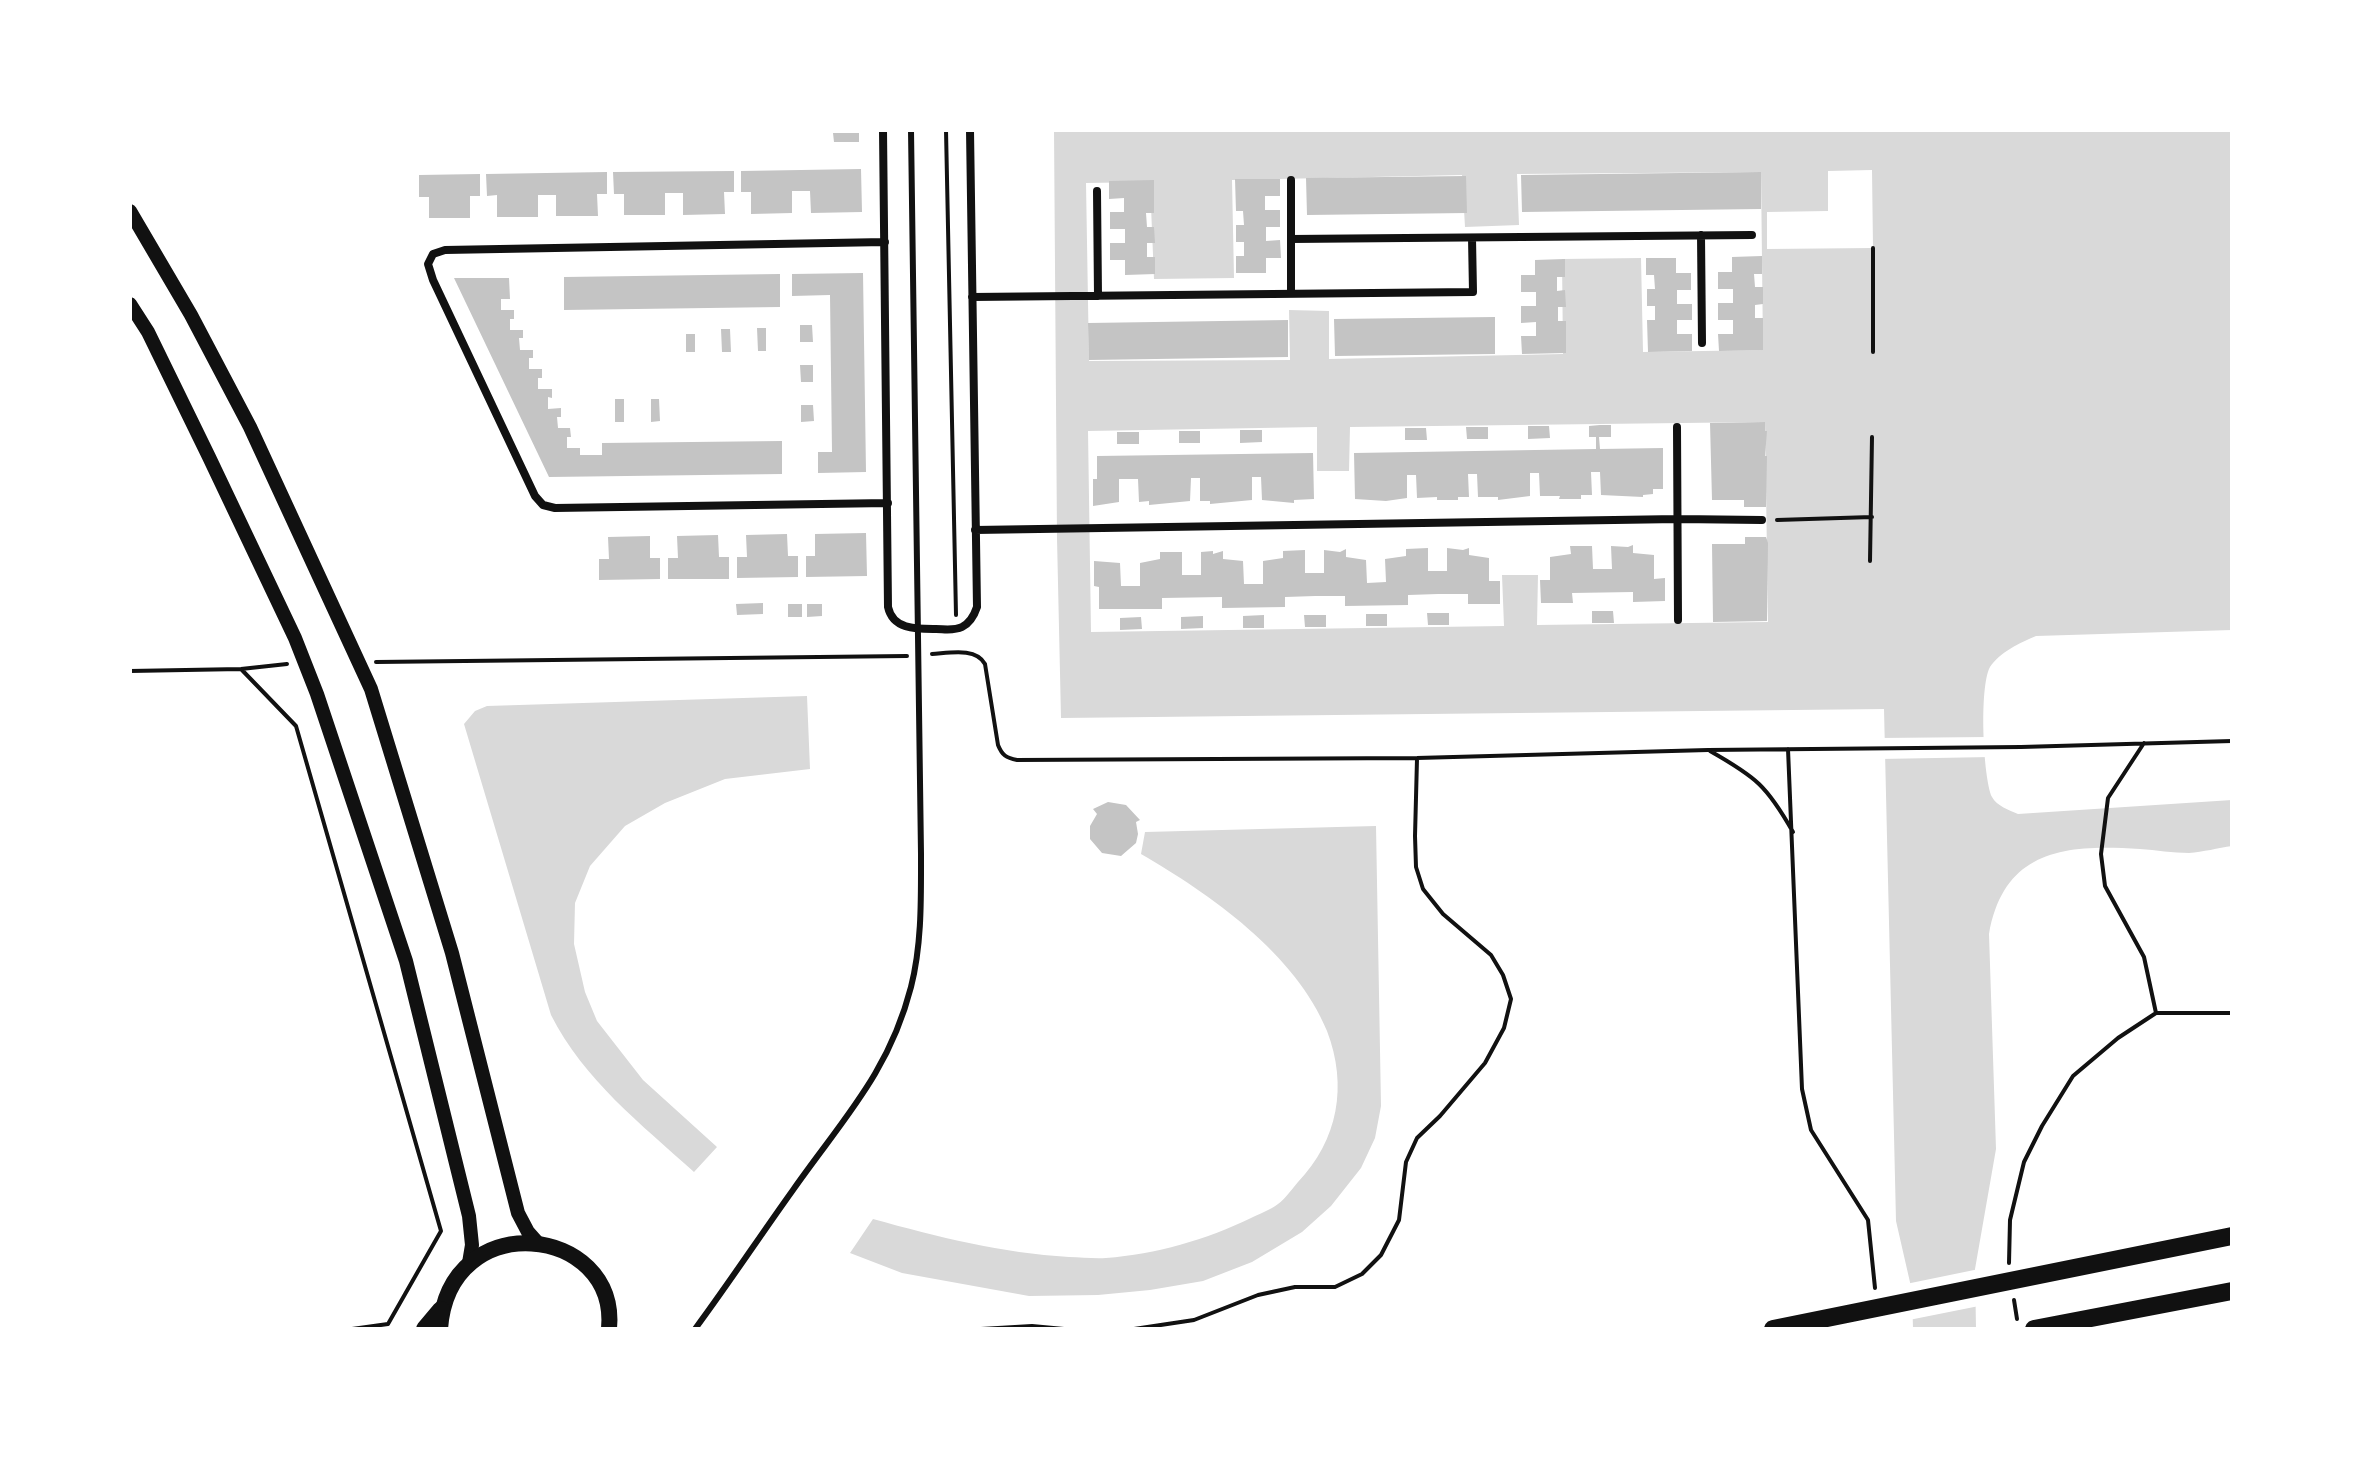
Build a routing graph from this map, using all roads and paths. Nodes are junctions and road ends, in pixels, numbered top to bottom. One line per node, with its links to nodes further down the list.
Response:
1 (883, 130): 12 (street)
2 (911, 130): 29 (lane)
3 (946, 130): 30 (path)
4 (970, 130): 16 (street)
5 (1291, 180): 11 (street)
6 (1097, 191): 15 (street)
7 (130, 211): 46 (street)
8 (1701, 235): 9 (street); 10 (street); 18 (street)
9 (1752, 235)
10 (1472, 238): 11 (street); 14 (street)
11 (1291, 239): 14 (street)
12 (885, 242): 22 (street); 22 (street)
13 (1873, 248): 19 (path)
14 (1291, 294): 15 (street)
15 (1094, 296): 16 (street)
16 (972, 297): 26 (street)
17 (130, 304): 48 (street)
18 (1702, 343)
19 (1873, 352)
20 (1677, 427): 24 (street)
21 (1872, 437): 23 (path)
22 (888, 503): 29 (street)
23 (1872, 517): 25 (path); 27 (path)
24 (1678, 519): 25 (street); 26 (street); 28 (street)
25 (1762, 520)
26 (975, 530): 30 (street)
27 (1870, 561)
28 (1678, 620)
29 (917, 629): 30 (street); 32 (lane)
30 (956, 629): 31 (path)
31 (956, 653): 32 (path); 41 (path)
32 (917, 655): 33 (path); 56 (lane)
33 (363, 662)
34 (290, 663): 35 (path)
35 (241, 669): 36 (path); 53 (path)
36 (130, 671)
37 (2232, 741): 38 (path)
38 (2144, 743): 39 (path); 43 (path)
39 (1788, 749): 40 (path); 42 (path)
40 (1708, 750): 41 (path); 42 (path)
41 (1417, 758): 59 (path)
42 (1793, 833): 50 (path)
43 (2156, 1013): 44 (path); 47 (path)
44 (2232, 1013)
45 (2232, 1236): 60 (highway)
46 (536, 1241): 48 (main road); 55 (main road)
47 (2008, 1252)
48 (469, 1263): 51 (main road)
49 (2232, 1291): 52 (highway)
50 (1875, 1298)
51 (441, 1320): 54 (highway)
52 (2042, 1327)
53 (352, 1329)
54 (425, 1329)
55 (609, 1329)
56 (695, 1329)
57 (981, 1329): 58 (path)
58 (1064, 1329)
59 (1134, 1329)
60 (1773, 1329)

